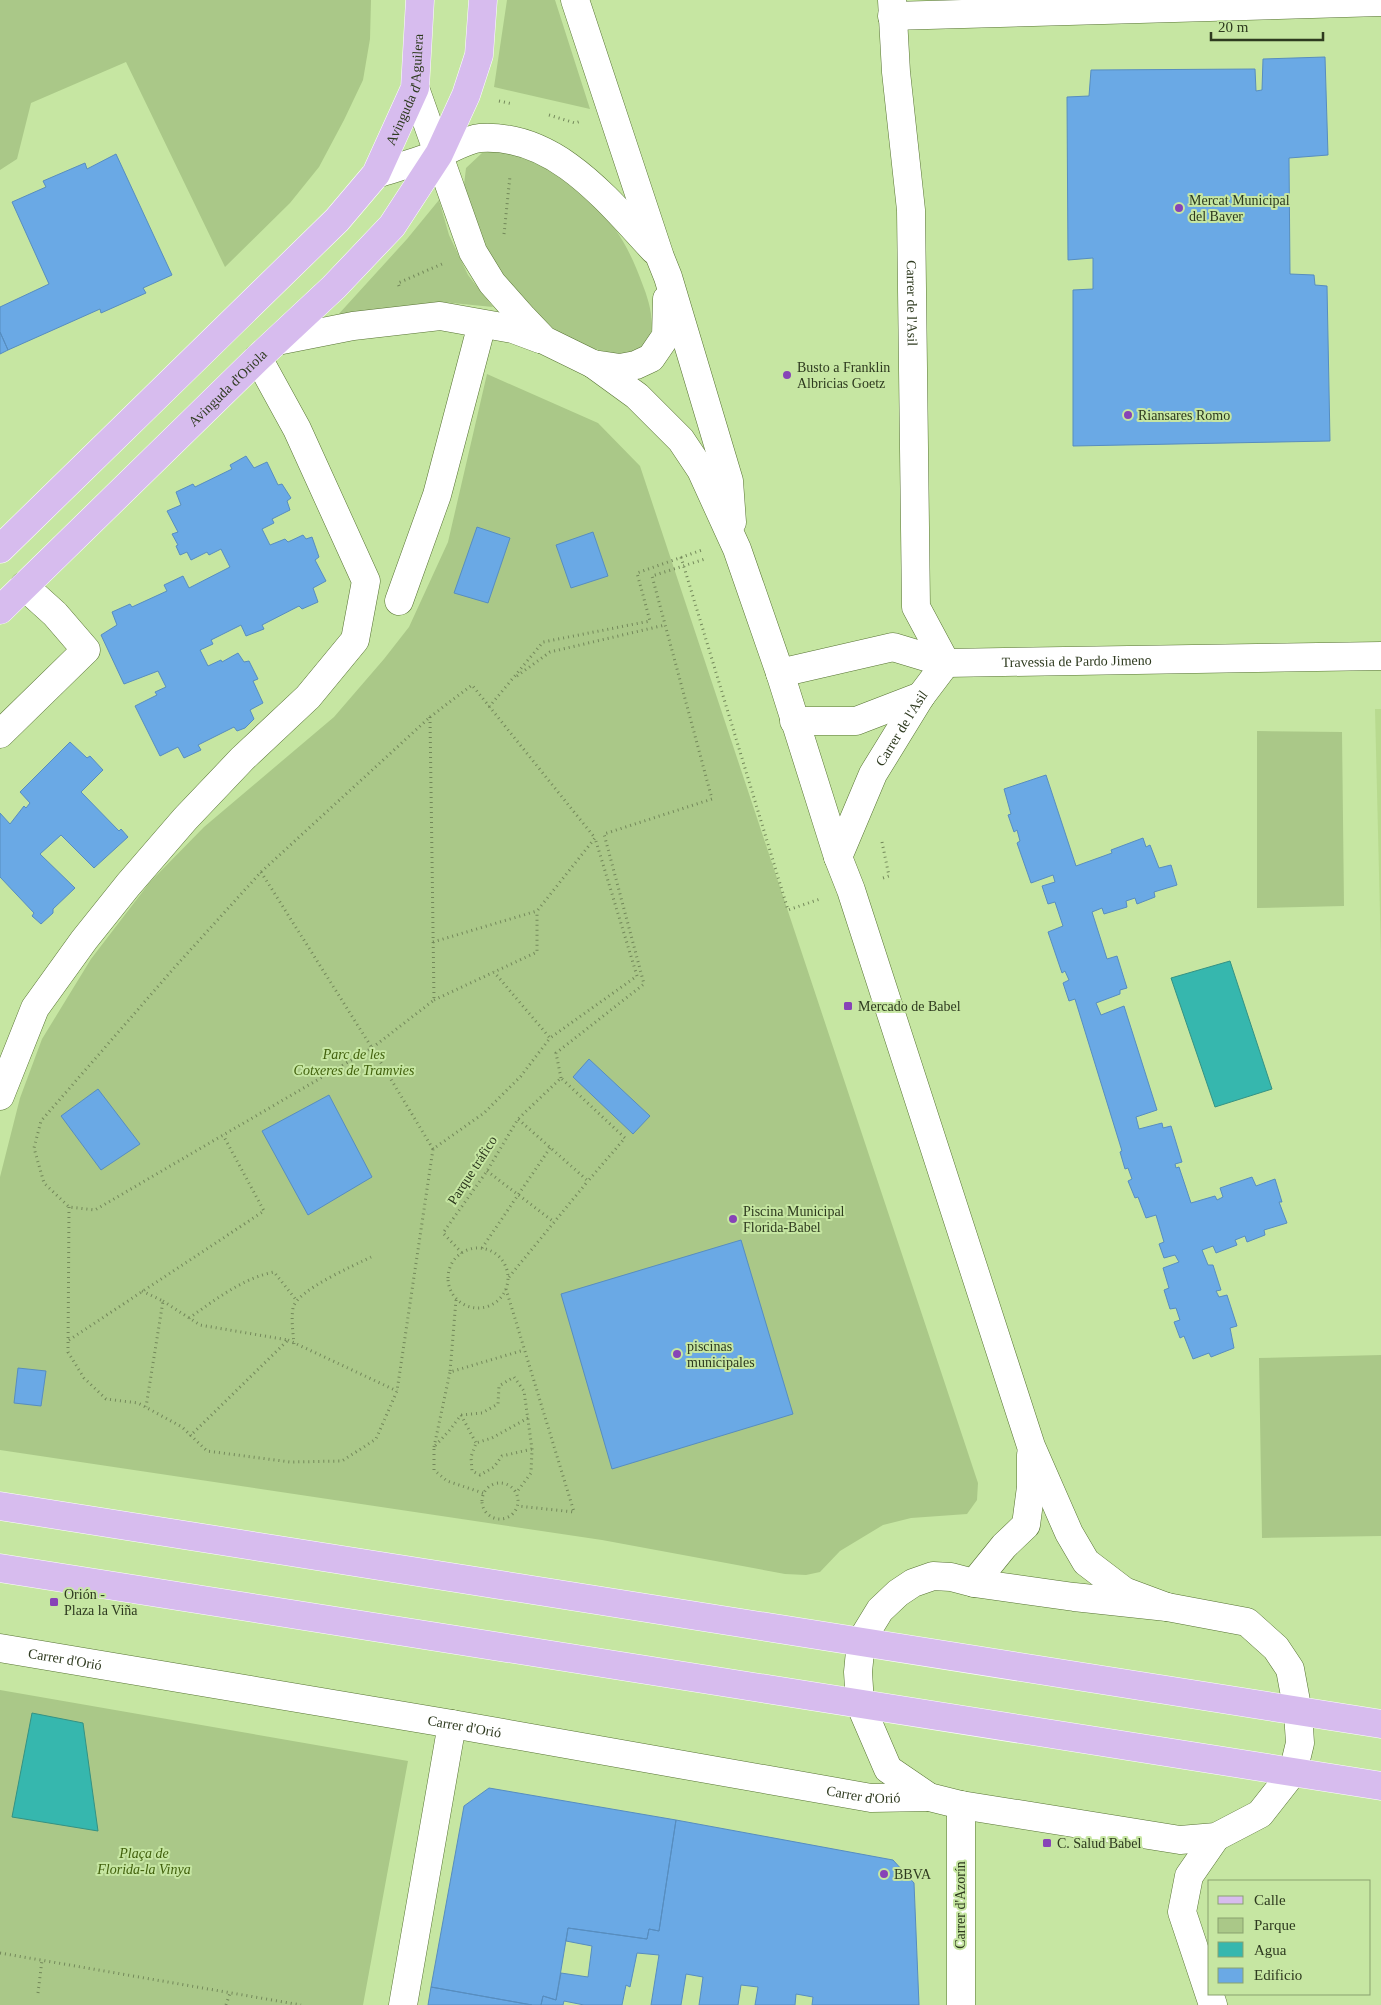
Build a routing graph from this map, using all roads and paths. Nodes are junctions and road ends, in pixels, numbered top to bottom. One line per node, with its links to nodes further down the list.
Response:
1 (420, 0): 6 (main road, Avinguda d'Aguilera)
2 (483, 0): 9 (main road)
3 (575, 0): 8 (street)
4 (1375, 6): 5 (street)
5 (892, 8): 20 (street, Carrer de l'Asil)
6 (415, 88): 9 (street); 10 (main road, Avinguda d'Aguilera)
7 (542, 112): 8 (path)
8 (612, 114): 11 (street)
9 (439, 154): 10 (street); 11 (street); 13 (street); 14 (main road, Avinguda d'Oriola)
10 (376, 174): 17 (main road)
11 (664, 267): 15 (street); 16 (street)
12 (482, 324): 13 (street); 14 (street); 19 (street)
13 (544, 340): 15 (street)
14 (268, 349): 18 (main road, Avinguda d'Oriola); 43 (street)
15 (593, 364): 16 (street)
16 (735, 544): 22 (path); 26 (street); 27 (path)
17 (0, 548)
18 (24, 586): 21 (main road, Avinguda d'Oriola); 32 (street)
19 (399, 601)
20 (916, 606): 23 (street); 25 (street, Carrer de l'Asil)
21 (0, 610)
22 (666, 625): 27 (path); 42 (path)
23 (893, 647): 25 (street, Travessia de Pardo Jimeno); 26 (street, Travessia de Pardo Jimeno)
24 (1381, 656): 25 (street, Travessia de Pardo Jimeno)
25 (946, 663): 28 (street, Carrer de l'Asil)
26 (780, 672): 31 (street)
27 (512, 679): 29 (path)
28 (921, 696): 31 (street); 34 (street, Carrer de l'Asil)
29 (489, 707): 30 (path); 33 (path)
30 (430, 716): 35 (path); 37 (path)
31 (794, 721): 34 (street)
32 (0, 734)
33 (595, 838): 36 (path); 40 (path)
34 (838, 856): 74 (street)
35 (262, 872): 41 (path); 51 (path)
36 (537, 911): 37 (path); 38 (path)
37 (433, 942): 39 (path)
38 (494, 972): 39 (path); 40 (path)
39 (434, 1000): 41 (path)
40 (550, 1038): 47 (path)
41 (372, 1048): 45 (path); 47 (path)
42 (561, 1078): 44 (path, Parque tráfico); 49 (path)
43 (0, 1096)
44 (518, 1119): 46 (path); 48 (path, Parque tráfico)
45 (223, 1135): 51 (path); 58 (path)
46 (550, 1148): 49 (path); 50 (path)
47 (433, 1149): 68 (path)
48 (487, 1171): 50 (path); 54 (path, Parque tráfico)
49 (588, 1181): 52 (path)
50 (518, 1195): 52 (path); 53 (path)
51 (69, 1207): 64 (path)
52 (554, 1222): 56 (path)
53 (482, 1248): 54 (path); 56 (path)
54 (462, 1253): 59 (path)
55 (371, 1257): 61 (path)
56 (509, 1277): 57 (path)
57 (506, 1289): 59 (path); 66 (path)
58 (142, 1291): 60 (path); 64 (path)
59 (456, 1300): 67 (path)
60 (163, 1301): 62 (path); 69 (path)
61 (297, 1301): 62 (path); 65 (path)
62 (188, 1318): 63 (path)
63 (288, 1340): 65 (path); 72 (path)
64 (68, 1341): 69 (path)
65 (294, 1344): 68 (path)
66 (524, 1350): 67 (path); 80 (path)
67 (450, 1372): 75 (path)
68 (398, 1391): 72 (path)
69 (146, 1406): 72 (path)
70 (461, 1415): 71 (path); 73 (path); 75 (path)
71 (528, 1418): 73 (path); 76 (path)
72 (190, 1436)
73 (476, 1443): 76 (path)
74 (1031, 1446): 82 (street); 83 (street)
75 (434, 1447): 77 (path)
76 (532, 1448): 78 (path)
77 (483, 1493): 78 (path); 80 (path)
78 (516, 1493): 80 (path)
79 (0, 1506): 84 (main road)
80 (518, 1506)
81 (0, 1568): 86 (main road)
82 (974, 1583): 83 (street, Carrer d'Orió); 84 (street, Carrer d'Orió)
83 (1167, 1607): 87 (street, Carrer d'Orió)
84 (861, 1641): 86 (street, Carrer d'Orió); 87 (main road)
85 (0, 1648): 88 (street, Carrer d'Orió)
86 (860, 1704): 90 (main road); 92 (street, Carrer d'Orió)
87 (1298, 1712): 89 (main road); 90 (street, Carrer d'Orió)
88 (452, 1724): 92 (street, Carrer d'Orió); 102 (street)
89 (1381, 1724)
90 (1293, 1772): 91 (main road); 94 (street, Carrer d'Orió)
91 (1381, 1786)
92 (929, 1797): 93 (street, Carrer d'Orió)
93 (961, 1805): 94 (street, Carrer d'Orió); 103 (street, Carrer d'Azorín)
94 (1216, 1837): 99 (street)
95 (0, 1953): 96 (path)
96 (42, 1960): 97 (path); 98 (path)
97 (38, 1993)
98 (230, 1993): 100 (path); 101 (path)
99 (1208, 1993)
100 (226, 2005)
101 (301, 2005)
102 (403, 2005)
103 (961, 2005)

